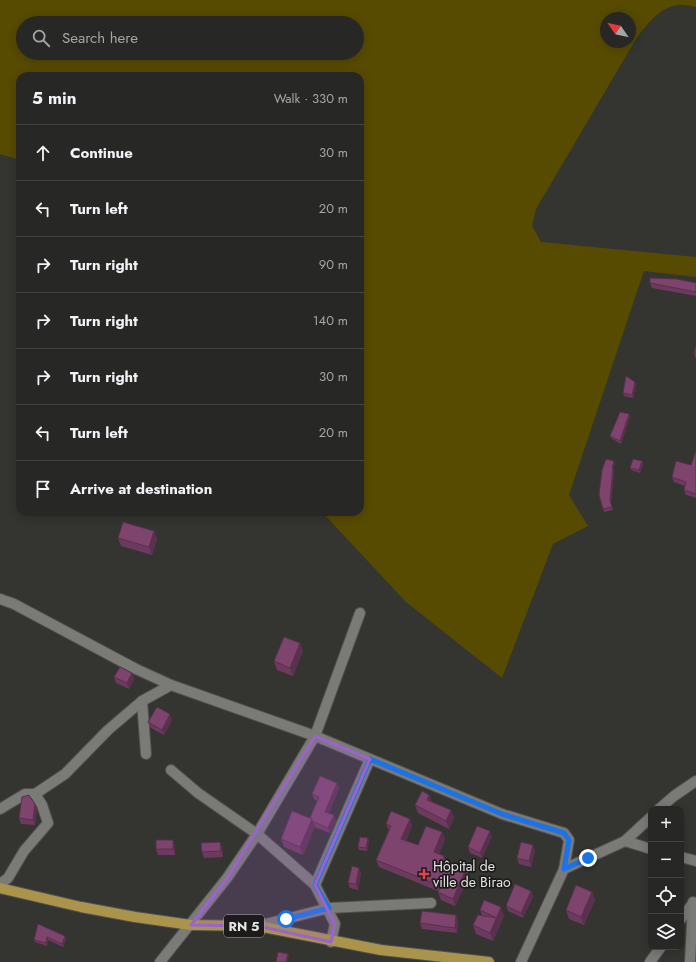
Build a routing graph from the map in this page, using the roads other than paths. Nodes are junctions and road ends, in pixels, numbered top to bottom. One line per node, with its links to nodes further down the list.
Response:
1 (0, 598): 3 (street)
2 (360, 613): 5 (street)
3 (171, 685): 4 (street); 5 (street)
4 (142, 701): 6 (street); 10 (street)
5 (316, 736): 7 (street); 14 (street)
6 (146, 754)
7 (370, 759): 19 (street); 21 (street)
8 (171, 770): 14 (street)
9 (696, 781): 11 (street)
10 (35, 794): 12 (street); 20 (street)
11 (662, 806)
12 (0, 809)
13 (648, 820): 15 (street)
14 (257, 834): 21 (street); 27 (street)
15 (625, 841): 16 (street); 19 (street)
16 (648, 848)
17 (684, 858): 18 (street)
18 (696, 861)
19 (564, 869): 33 (street)
20 (0, 884)
21 (315, 885): 25 (street)
22 (0, 888): 27 (main road, RN 5)
23 (431, 903): 25 (street)
24 (695, 903): 26 (street); 35 (street)
25 (329, 908): 28 (street); 29 (street)
26 (684, 916)
27 (191, 925): 28 (main road, RN 5); 31 (street)
28 (258, 926): 29 (main road, RN 5)
29 (331, 942): 32 (main road, RN 5)
30 (659, 950): 34 (street)
31 (160, 962)
32 (489, 962)
33 (521, 962)
34 (650, 962)
35 (690, 962)

